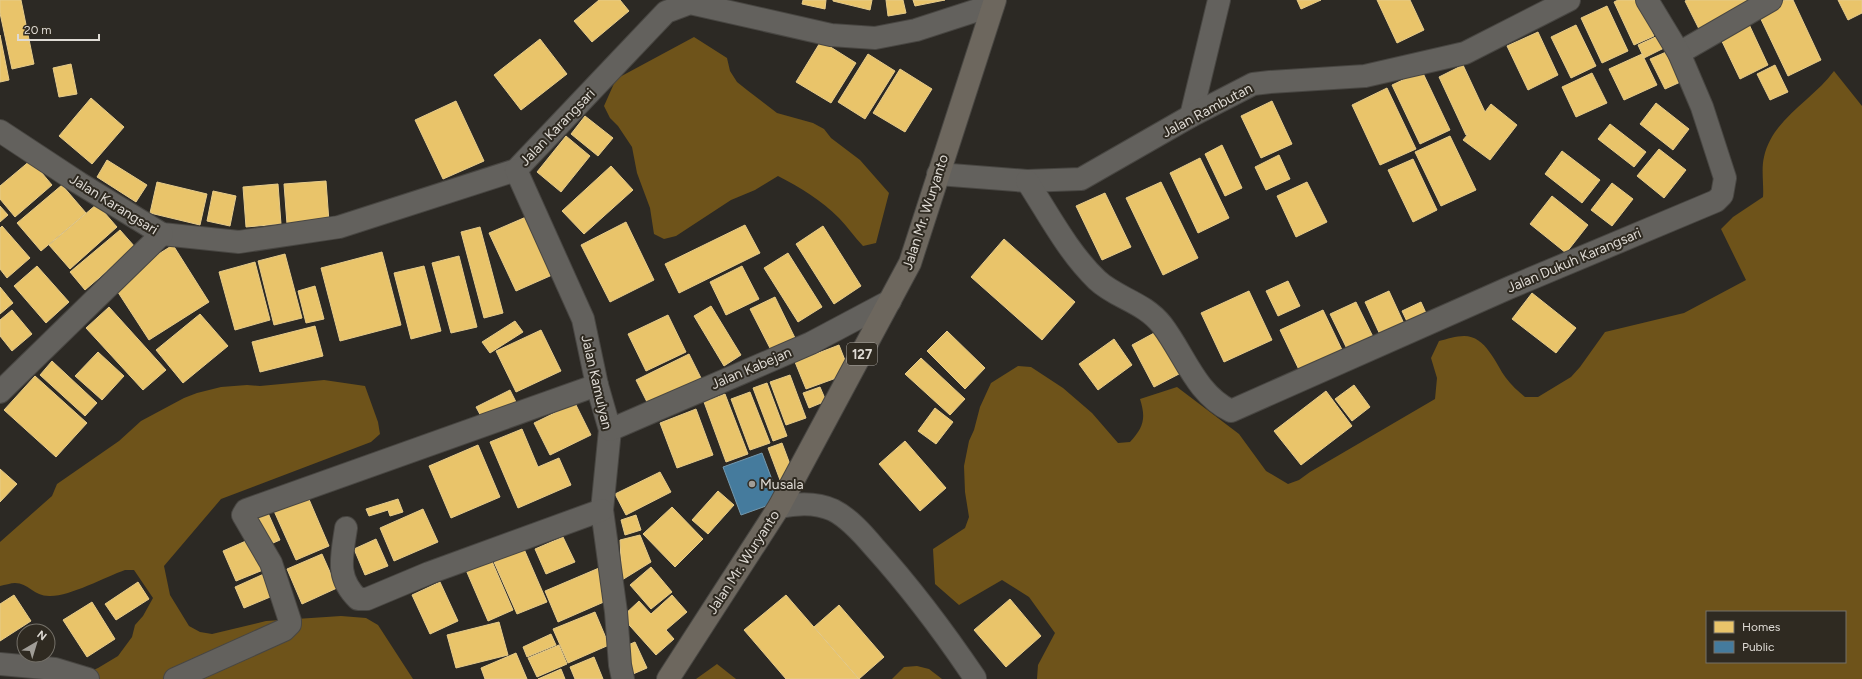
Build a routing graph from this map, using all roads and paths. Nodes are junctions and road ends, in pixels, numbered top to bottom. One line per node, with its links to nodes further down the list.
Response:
1 (1220, 0): 7 (street)
2 (1569, 0): 7 (street, Jalan Rambutan)
3 (1647, 0): 6 (street, Jalan Dukuh Karangsari)
4 (1771, 0): 6 (street)
5 (994, 3): 9 (street, Jalan Karangsari); 10 (main road, Jalan Mr. Wuryanto / 127)
6 (1679, 52): 11 (street, Jalan Dukuh Karangsari)
7 (1191, 116): 11 (street, Jalan Rambutan)
8 (0, 131): 12 (street, Jalan Karangsari)
9 (516, 170): 12 (street, Jalan Karangsari); 14 (street, Jalan Kamulyan)
10 (938, 174): 11 (street, Jalan Rambutan); 13 (main road, Jalan Mr. Wuryanto / 127)
11 (1027, 182)
12 (162, 234): 15 (street)
13 (890, 302): 16 (street, Jalan Kabejan); 17 (main road, Jalan Mr. Wuryanto / 127)
14 (597, 385): 16 (street, Jalan Kamulyan); 23 (street)
15 (0, 392)
16 (610, 430): 18 (street, Jalan Kamulyan)
17 (780, 507): 21 (street); 25 (main road, Jalan Mr. Wuryanto / 127)
18 (602, 510): 19 (street); 24 (street, Jalan Kamulyan)
19 (346, 528)
20 (0, 664): 22 (street)
21 (975, 678)
22 (88, 679)
23 (175, 679)
24 (623, 679)
25 (668, 679)

